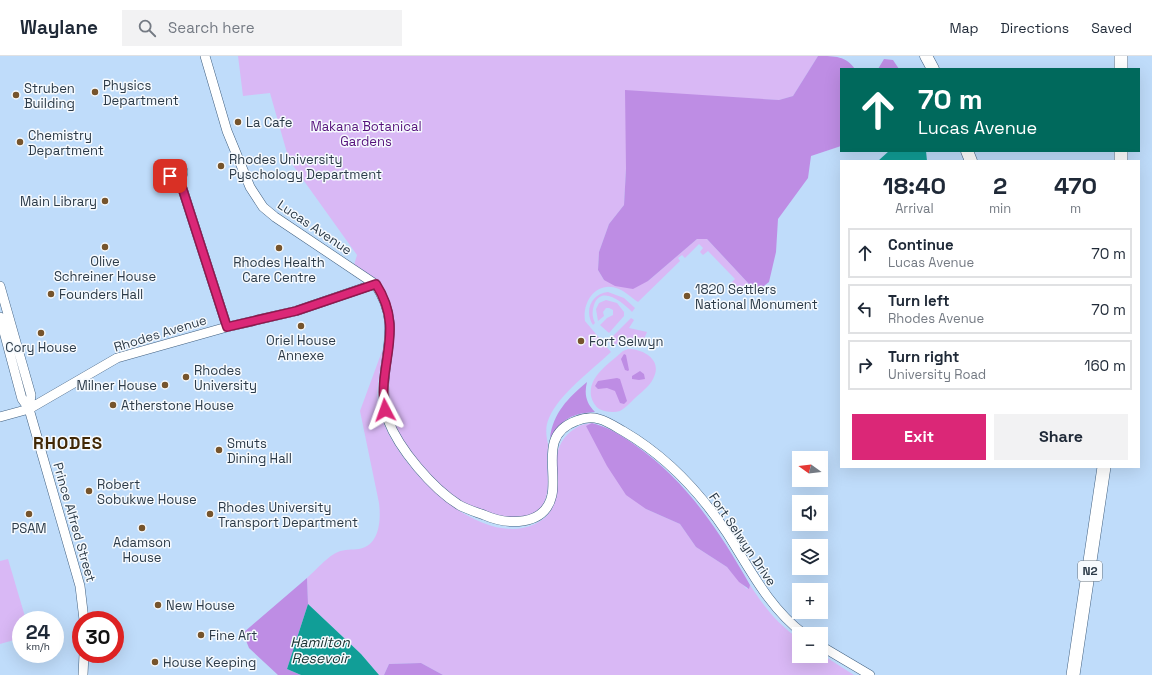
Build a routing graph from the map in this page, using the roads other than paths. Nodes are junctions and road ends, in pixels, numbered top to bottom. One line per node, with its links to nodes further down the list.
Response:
1 (205, 56): 7 (street, Lucas Avenue)
2 (926, 56): 4 (main road)
3 (1121, 56): 5 (highway)
4 (932, 68)
5 (1121, 68)
6 (179, 178): 10 (street)
7 (376, 284): 10 (street, Rhodes Avenue); 11 (street, Lucas Avenue)
8 (0, 286): 12 (street, Prince Alfred Street)
9 (0, 317): 12 (street, Prince Alfred Street)
10 (227, 327): 12 (street, Rhodes Avenue)
11 (390, 344): 16 (street, Fort Selwyn Drive)
12 (29, 409): 13 (street, Rhodes Avenue); 15 (street, Prince Alfred Street)
13 (0, 417)
14 (1104, 468): 21 (highway, N2)
15 (83, 611)
16 (795, 627)
17 (828, 650): 20 (street)
18 (84, 663): 19 (street)
19 (83, 675)
20 (870, 675)
21 (1073, 675)

